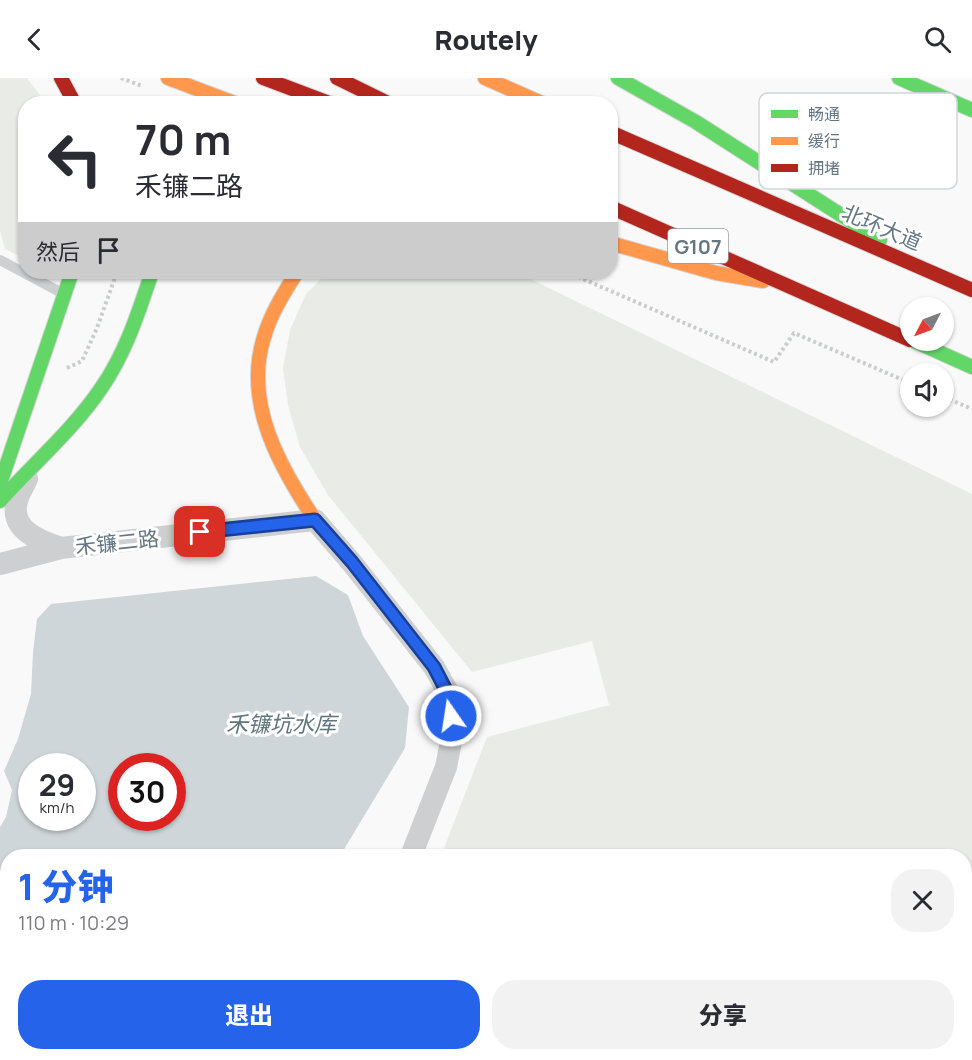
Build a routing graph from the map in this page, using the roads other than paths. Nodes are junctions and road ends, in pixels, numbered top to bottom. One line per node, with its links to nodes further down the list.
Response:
1 (61, 78): 9 (main road)
2 (168, 78): 10 (main road)
3 (262, 78): 11 (main road)
4 (337, 78): 12 (main road)
5 (485, 78): 13 (main road)
6 (618, 78): 17 (main road)
7 (899, 78): 8 (main road)
8 (933, 93)
9 (71, 96)
10 (216, 96)
11 (310, 96)
12 (374, 96)
13 (526, 96)
14 (957, 103): 15 (main road)
15 (972, 110)
16 (618, 135): 23 (main road, 北环大道)
17 (759, 162)
18 (801, 189): 23 (main road)
19 (618, 211): 28 (main road, G107)
20 (618, 245): 28 (main road)
21 (0, 260): 22 (lane)
22 (18, 270)
23 (927, 270): 29 (main road, 北环大道)
24 (34, 279): 30 (lane)
25 (69, 279): 30 (main road)
26 (150, 279): 34 (main road)
27 (292, 279): 37 (main road)
28 (785, 285): 31 (main road, G107)
29 (972, 290)
30 (63, 293): 35 (main road)
31 (900, 335)
32 (936, 351): 33 (main road, G107)
33 (972, 367)
34 (35, 463): 36 (main road); 38 (street, 禾镰二路)
35 (0, 484)
36 (0, 501)
37 (315, 520): 38 (street, 禾镰二路); 40 (street)
38 (61, 548): 39 (street, 禾镰二路)
39 (0, 564)
40 (414, 849)

